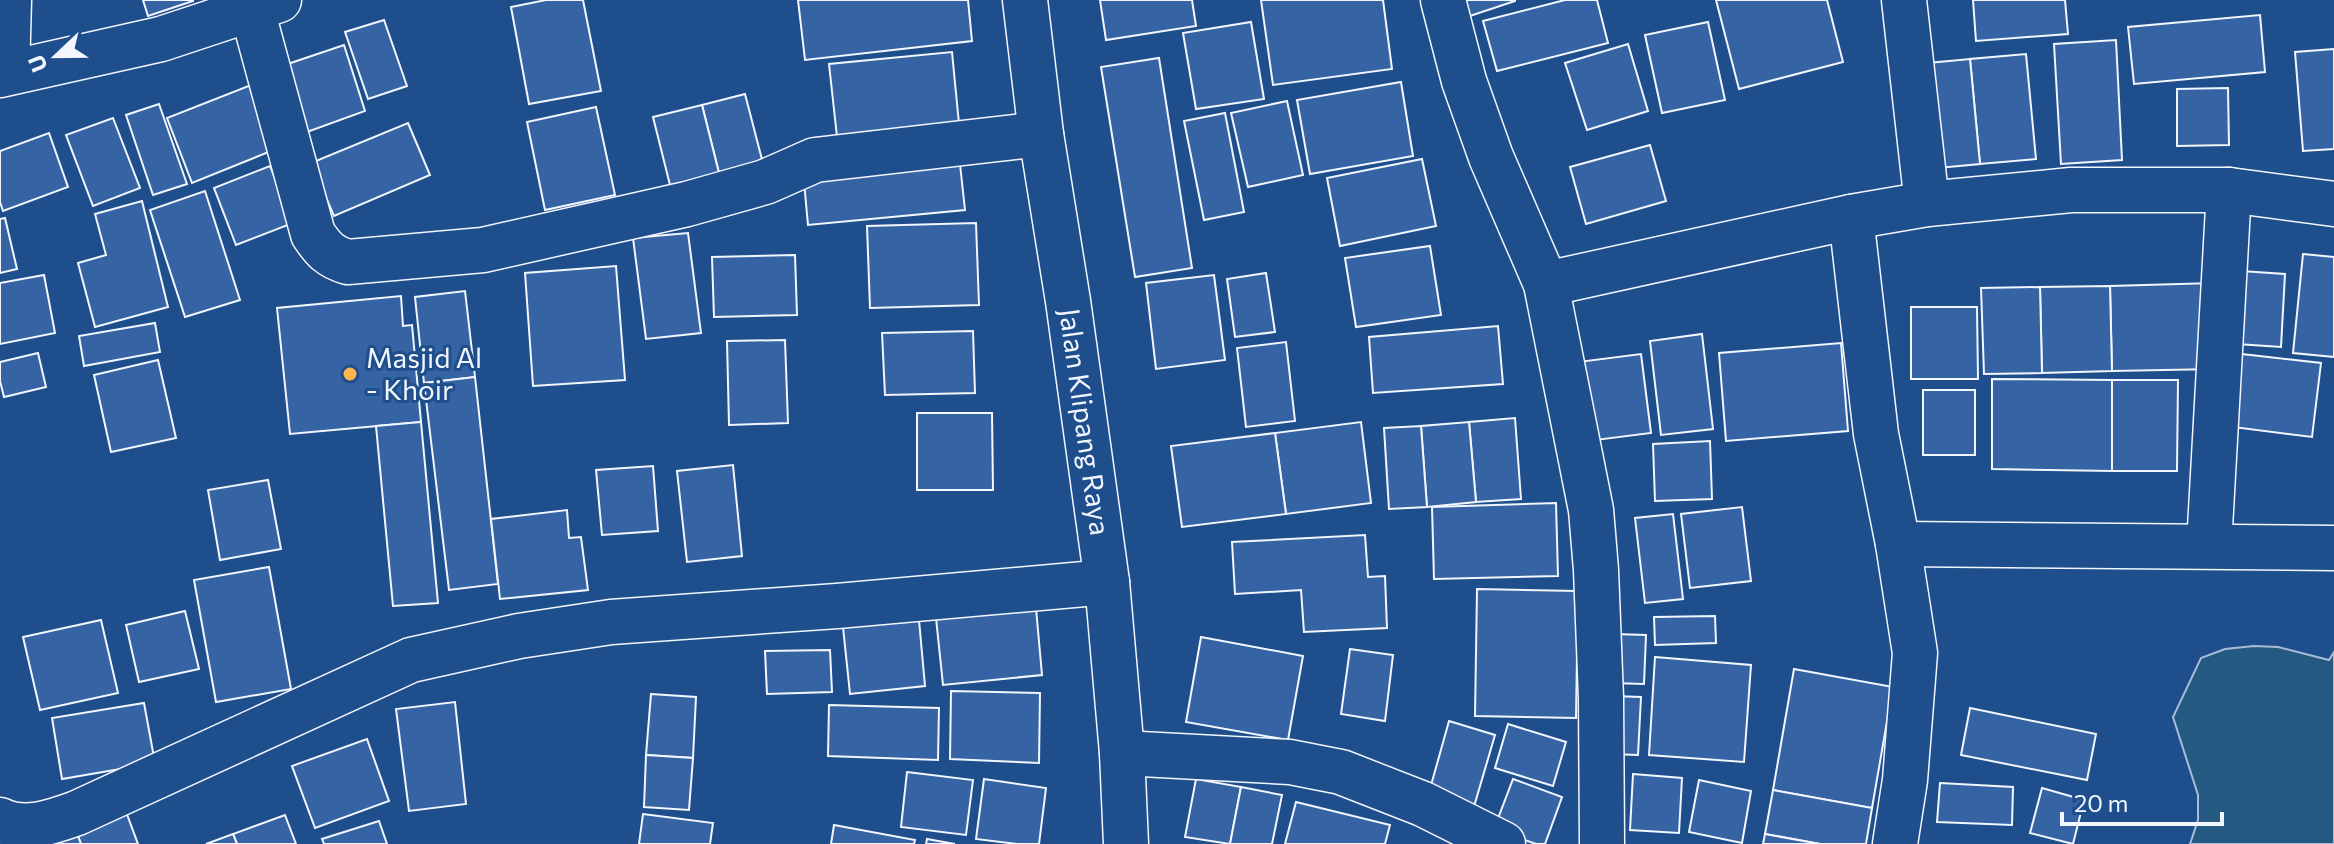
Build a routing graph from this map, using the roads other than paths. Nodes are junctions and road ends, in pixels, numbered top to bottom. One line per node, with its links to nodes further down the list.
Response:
1 (9, 0): 6 (street)
2 (1025, 0): 7 (street, Jalan Klipang Raya)
3 (1443, 0): 12 (street)
4 (1904, 0): 9 (street)
5 (266, 5): 6 (street); 7 (street)
6 (4, 74)
7 (1041, 134): 16 (street, Jalan Klipang Raya)
8 (2229, 190): 9 (street); 10 (street); 14 (street)
9 (1927, 204): 11 (street)
10 (2334, 204)
11 (1851, 217): 12 (street); 13 (street)
12 (1546, 284): 21 (street)
13 (1898, 544): 14 (street); 22 (street)
14 (2209, 546): 15 (street)
15 (2334, 548)
16 (1107, 582): 17 (street, Jalan Klipang Raya); 18 (street)
17 (1122, 753): 19 (street, Jalan Klipang Raya); 20 (street)
18 (0, 820)
19 (1126, 844)
20 (1503, 844)
21 (1602, 844)
22 (1895, 844)

